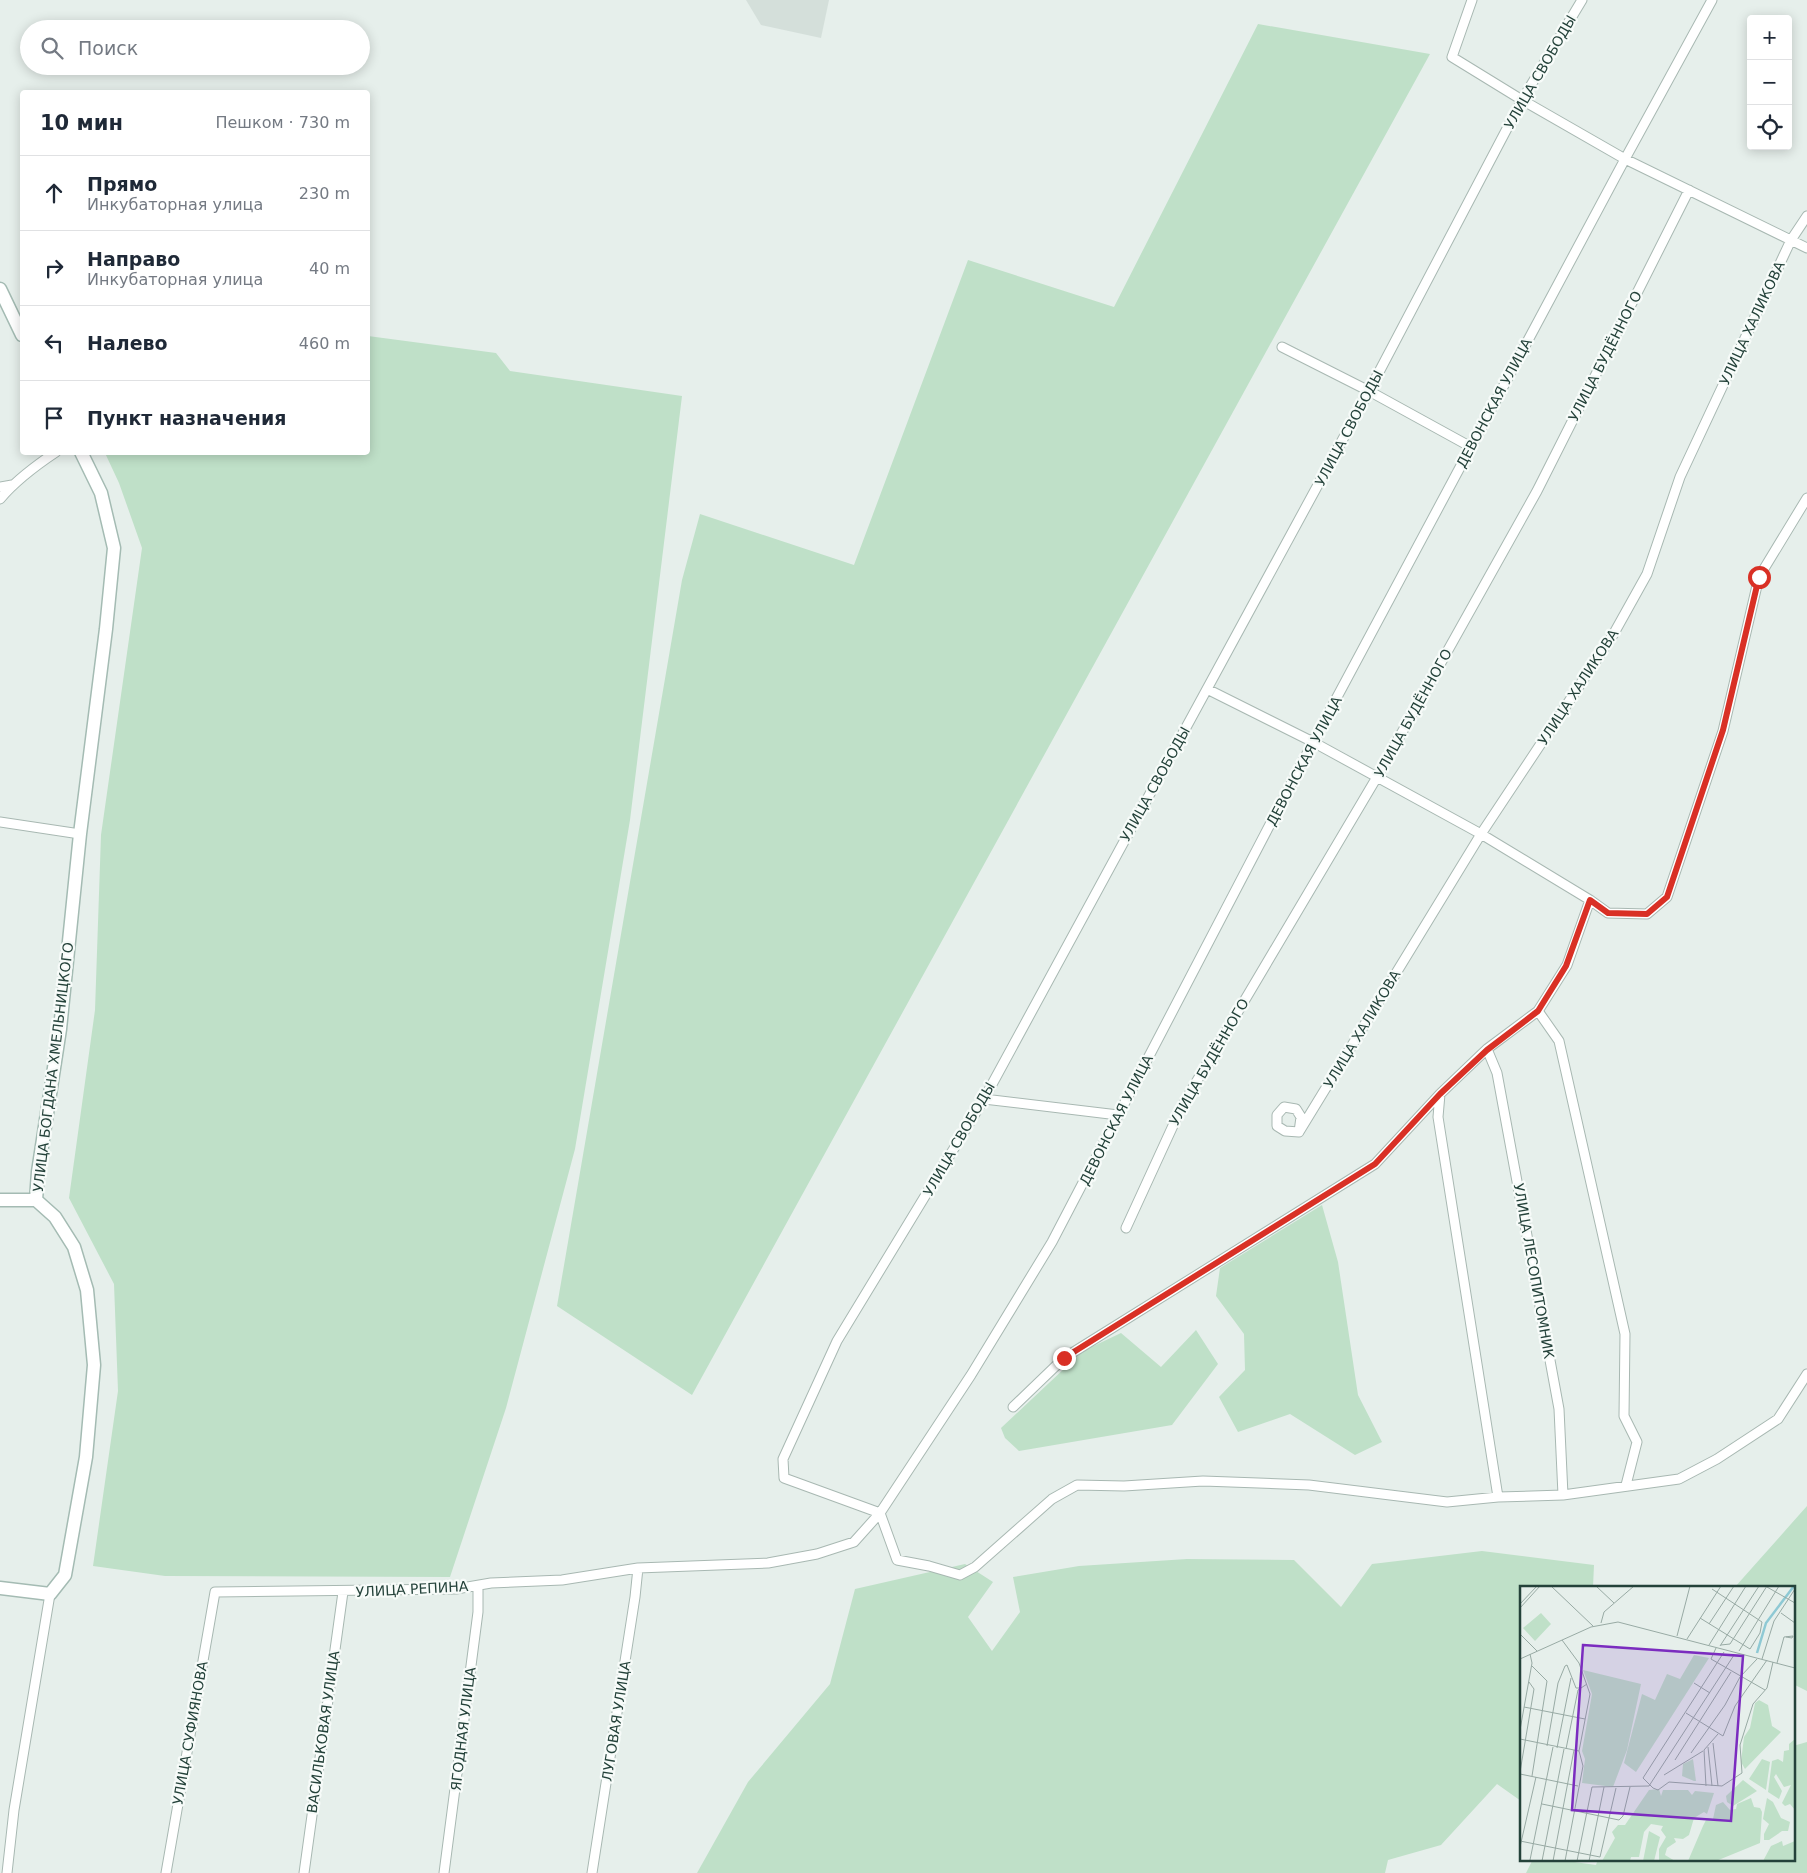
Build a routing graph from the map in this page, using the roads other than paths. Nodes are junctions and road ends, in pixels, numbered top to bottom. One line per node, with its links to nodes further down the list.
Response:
1 (1472, 0): 4 (street)
2 (1582, 0): 4 (street, УЛИЦА СВОБОДЫ)
3 (1712, 0): 5 (street, ДЕВОНСКАЯ УЛИЦА)
4 (1522, 100): 5 (street); 13 (street, УЛИЦА СВОБОДЫ)
5 (1624, 159): 6 (street); 14 (street, ДЕВОНСКАЯ УЛИЦА)
6 (1689, 190): 8 (street); 23 (street, УЛИЦА БУДЁННОГО)
7 (1807, 216): 8 (street, УЛИЦА ХАЛИКОВА)
8 (1792, 240): 9 (street); 26 (street, УЛИЦА ХАЛИКОВА)
9 (1807, 248)
10 (0, 289): 11 (street)
11 (20, 332)
12 (1282, 347): 13 (street)
13 (1369, 391): 14 (street); 21 (street, УЛИЦА СВОБОДЫ)
14 (1471, 447): 22 (street, ДЕВОНСКАЯ УЛИЦА)
15 (52, 455): 17 (street)
16 (82, 455): 25 (street, УЛИЦА БОГДАНА ХМЕЛЬНИЦКОГО)
17 (12, 485): 18 (street); 20 (street)
18 (0, 487)
19 (1807, 498): 27 (street)
20 (0, 499)
21 (1207, 689): 22 (street); 31 (street, УЛИЦА СВОБОДЫ)
22 (1313, 742): 23 (street); 32 (street, ДЕВОНСКАЯ УЛИЦА)
23 (1377, 777): 26 (street); 36 (street, УЛИЦА БУДЁННОГО)
24 (0, 822): 25 (street)
25 (80, 834): 35 (street, УЛИЦА БОГДАНА ХМЕЛЬНИЦКОГО)
26 (1481, 834): 27 (street); 33 (street, УЛИЦА ХАЛИКОВА)
27 (1590, 900): 28 (street)
28 (1538, 1011): 29 (street); 39 (street)
29 (1487, 1050): 30 (street); 40 (street, УЛИЦА ЛЕСОПИТОМНИК)
30 (1440, 1094): 38 (street); 41 (street)
31 (984, 1099): 32 (street); 42 (street, УЛИЦА СВОБОДЫ)
32 (1118, 1115): 42 (street, ДЕВОНСКАЯ УЛИЦА)
33 (1299, 1132)
34 (0, 1200): 35 (street)
35 (36, 1200): 48 (street, УЛИЦА БОГДАНА ХМЕЛЬНИЦКОГО)
36 (1126, 1228)
37 (1807, 1374): 39 (street)
38 (1014, 1407)
39 (1626, 1485): 40 (street)
40 (1563, 1495): 41 (street)
41 (1498, 1498): 42 (street)
42 (880, 1513): 43 (street, ДЕВОНСКАЯ УЛИЦА)
43 (638, 1568): 44 (street, УЛИЦА РЕПИНА); 53 (street, ЛУГОВАЯ УЛИЦА)
44 (478, 1586): 47 (street, УЛИЦА РЕПИНА); 52 (street, ЯГОДНАЯ УЛИЦА)
45 (0, 1588): 48 (street)
46 (215, 1592): 47 (street, УЛИЦА РЕПИНА); 50 (street, УЛИЦА СУФИЯНОВА)
47 (343, 1592): 51 (street, ВАСИЛЬКОВАЯ УЛИЦА)
48 (50, 1594): 49 (street, УЛИЦА БОГДАНА ХМЕЛЬНИЦКОГО)
49 (7, 1873)
50 (166, 1873)
51 (304, 1873)
52 (444, 1873)
53 (592, 1873)

